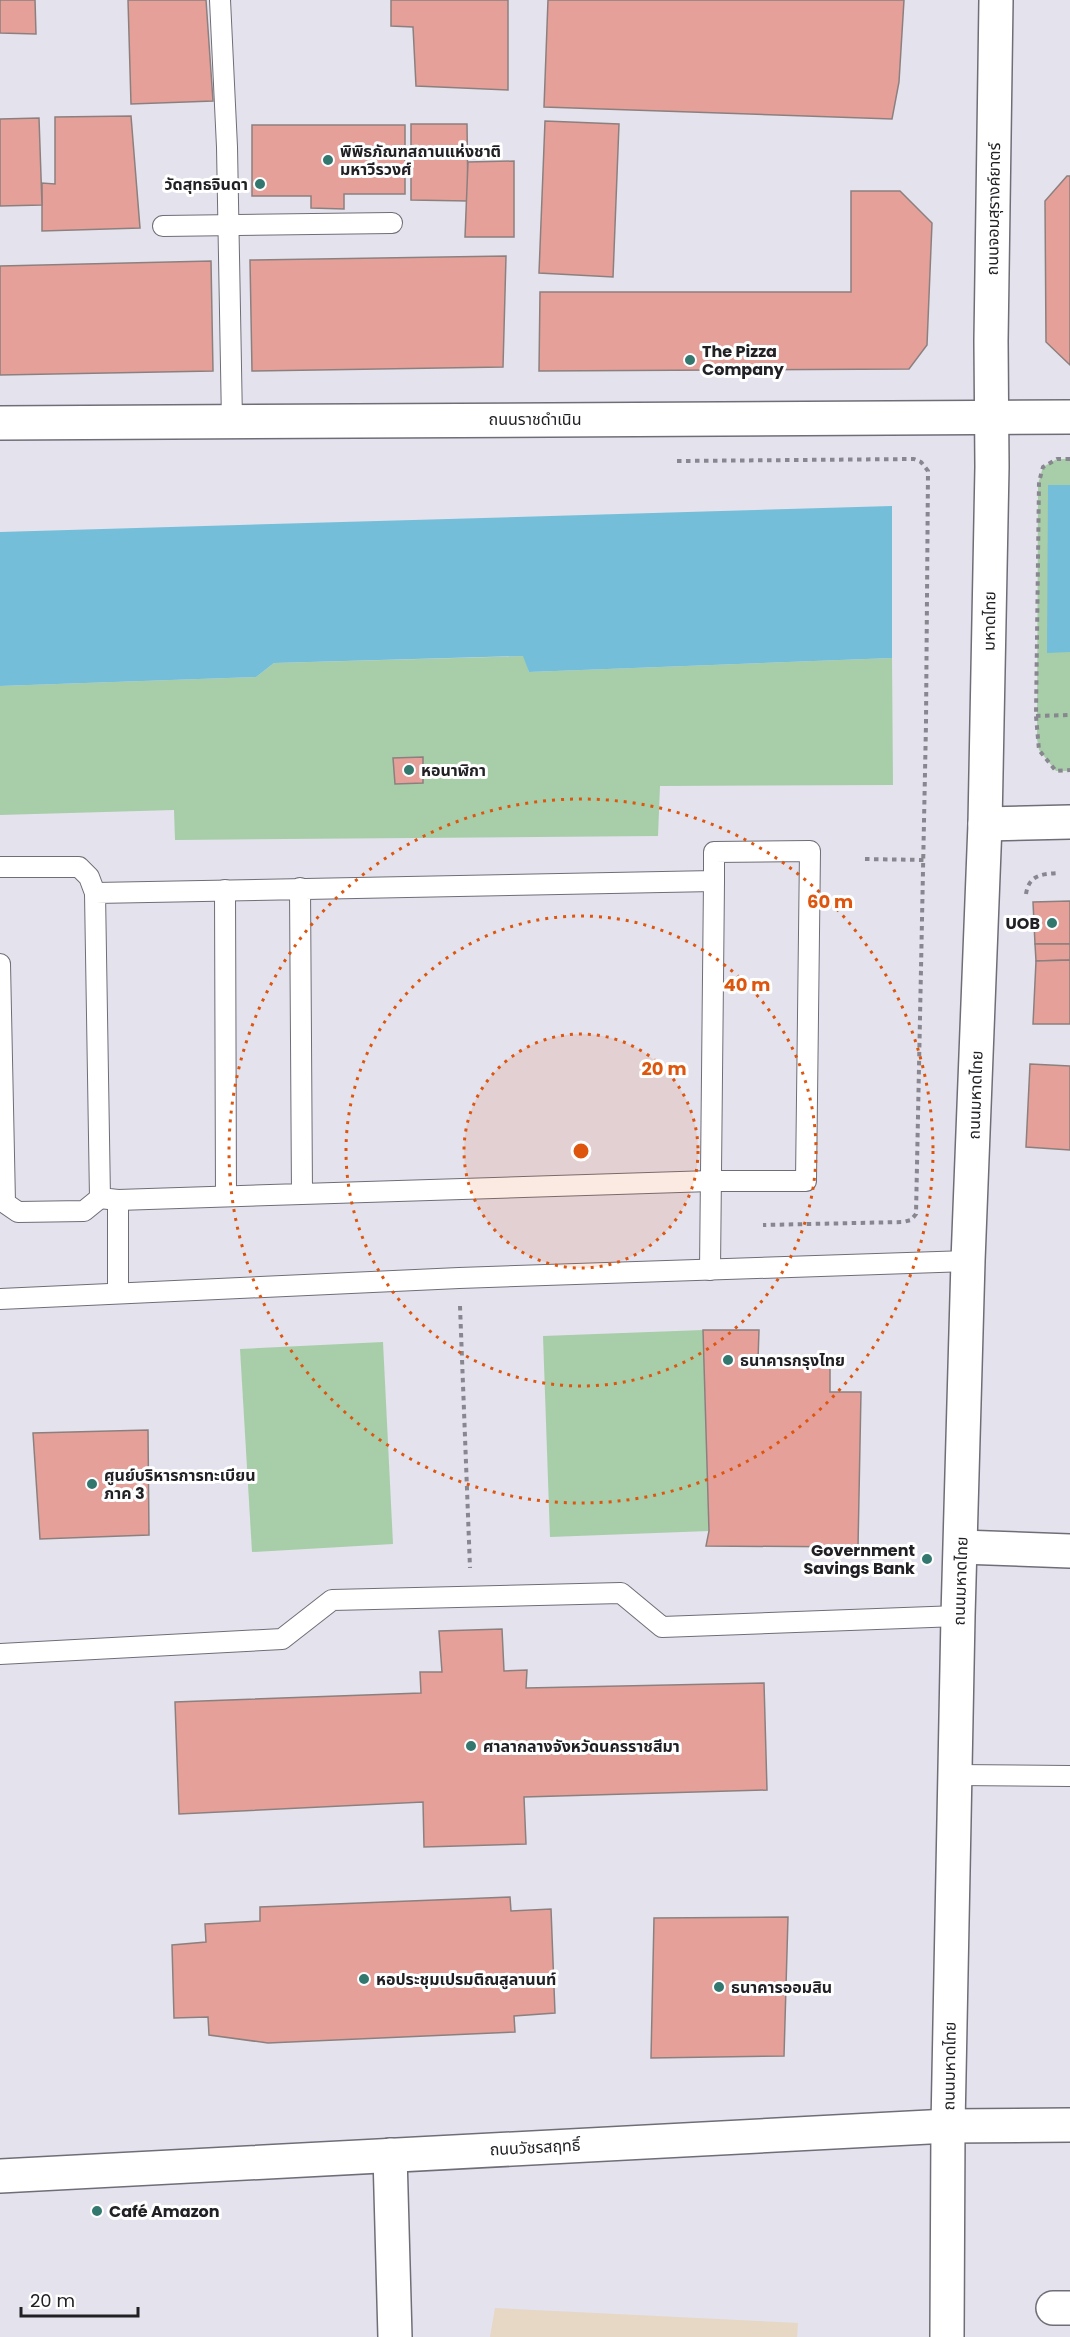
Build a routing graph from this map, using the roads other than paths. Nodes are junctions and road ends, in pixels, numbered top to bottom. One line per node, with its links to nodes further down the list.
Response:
1 (220, 0): 5 (lane)
2 (996, 0): 6 (street, ถนนจอมสุรางค์ยาตร์)
3 (392, 223): 5 (lane)
4 (163, 226): 5 (lane)
5 (229, 226): 8 (lane)
6 (991, 417): 7 (street, ถนนราชดำเนิน); 8 (street, ถนนราชดำเนิน); 11 (street, มหาดไทย)
7 (1070, 417)
8 (232, 420): 9 (street, ถนนราชดำเนิน)
9 (0, 423)
10 (1070, 822): 11 (street)
11 (986, 824): 22 (street, ถนนมหาดไทย)
12 (0, 867): 16 (lane)
13 (714, 881): 14 (lane); 18 (lane); 18 (lane)
14 (300, 888): 15 (lane); 19 (lane)
15 (225, 890): 16 (lane); 20 (lane)
16 (96, 893): 21 (lane)
17 (0, 964): 21 (lane)
18 (711, 1181): 19 (lane); 23 (lane)
19 (302, 1194): 20 (lane)
20 (226, 1195): 21 (lane)
21 (109, 1199): 24 (lane)
22 (968, 1261): 23 (lane); 26 (street, ถนนมหาดไทย)
23 (710, 1270): 24 (lane)
24 (118, 1293): 25 (lane)
25 (0, 1299)
26 (961, 1547): 27 (street); 28 (street, ถนนมหาดไทย)
27 (1070, 1551)
28 (958, 1616): 29 (lane); 30 (street, ถนนมหาดไทย)
29 (0, 1654)
30 (954, 1775): 31 (lane); 32 (street, ถนนมหาดไทย)
31 (1070, 1776)
32 (948, 2126): 33 (street, ถนนวัชรสฤทธิ์); 34 (street, ถนนวัชรสฤทธิ์); 37 (street, ถนนมหาดไทย)
33 (1070, 2126)
34 (390, 2155): 35 (street, ถนนวัชรสฤทธิ์); 36 (street)
35 (0, 2176)
36 (395, 2337)
37 (946, 2337)

